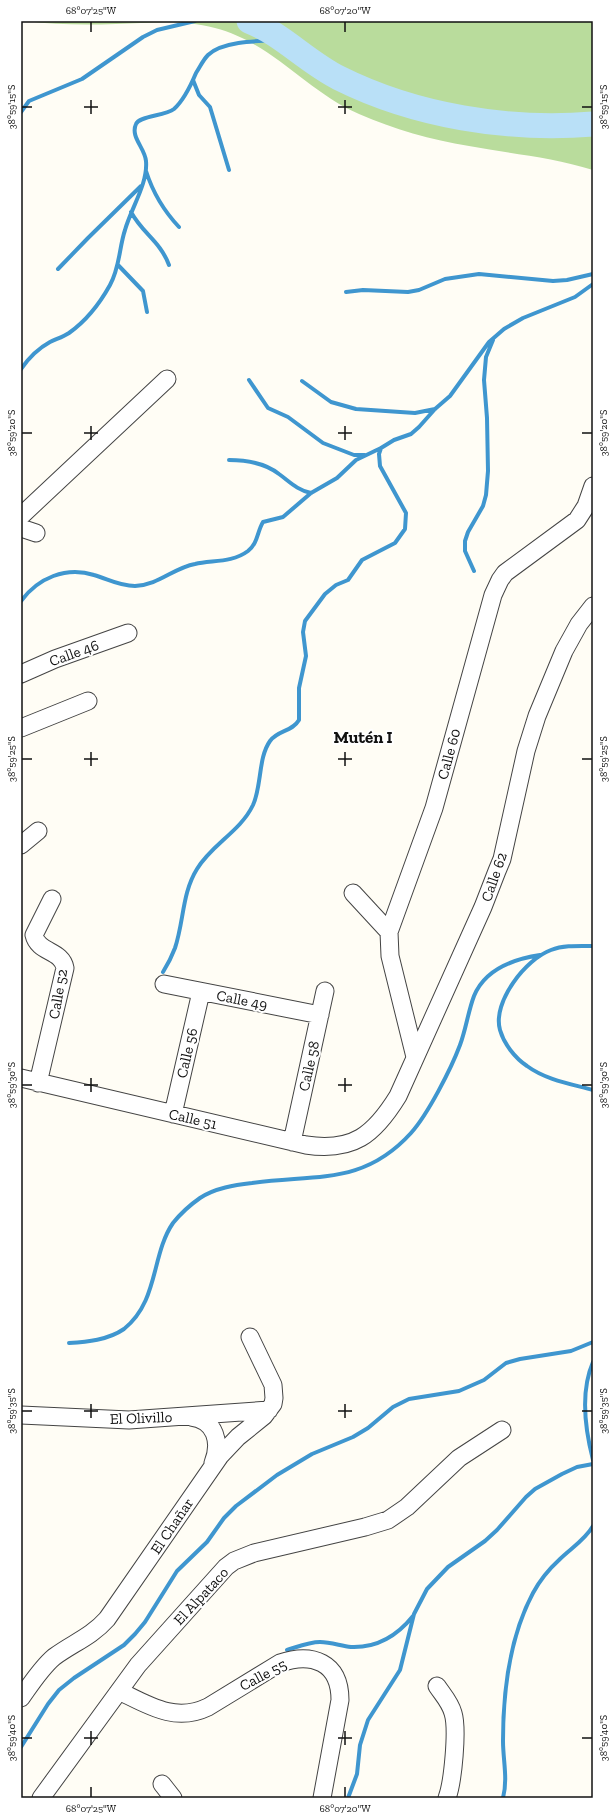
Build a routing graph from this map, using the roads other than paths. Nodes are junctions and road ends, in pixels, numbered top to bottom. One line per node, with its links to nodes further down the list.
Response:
1 (167, 379): 3 (street)
2 (593, 486): 13 (street, Calle 60)
3 (21, 516)
4 (593, 606): 18 (street, Calle 62)
5 (128, 634): 6 (street, Calle 46)
6 (21, 674)
7 (88, 701): 8 (street)
8 (21, 728)
9 (38, 831): 10 (street)
10 (21, 845)
11 (353, 893): 13 (street)
12 (52, 899): 20 (street, Calle 52)
13 (389, 932): 18 (street, Calle 60)
14 (164, 984): 16 (street, Calle 49)
15 (325, 991): 17 (street, Calle 58)
16 (201, 992): 17 (street, Calle 49); 21 (street, Calle 56)
17 (320, 1015): 23 (street, Calle 58)
18 (415, 1057): 22 (street, Calle 62)
19 (21, 1078): 20 (street, Calle 51)
20 (38, 1083): 21 (street, Calle 51)
21 (173, 1114): 23 (street, Calle 51)
22 (364, 1136): 23 (street, Calle 51)
23 (292, 1142)
24 (250, 1337): 25 (street)
25 (269, 1410): 27 (street, El Olivillo); 29 (street, El Chañar)
26 (21, 1415): 27 (street, El Olivillo)
27 (189, 1416): 29 (street, El Olivillo)
28 (502, 1430): 31 (street, El Alpataco)
29 (211, 1468): 32 (street, El Chañar)
30 (437, 1686): 37 (street)
31 (119, 1690): 34 (street, El Alpataco); 36 (street, Calle 55)
32 (21, 1698)
33 (162, 1784): 35 (street)
34 (41, 1798)
35 (173, 1798)
36 (322, 1798)
37 (447, 1798)

